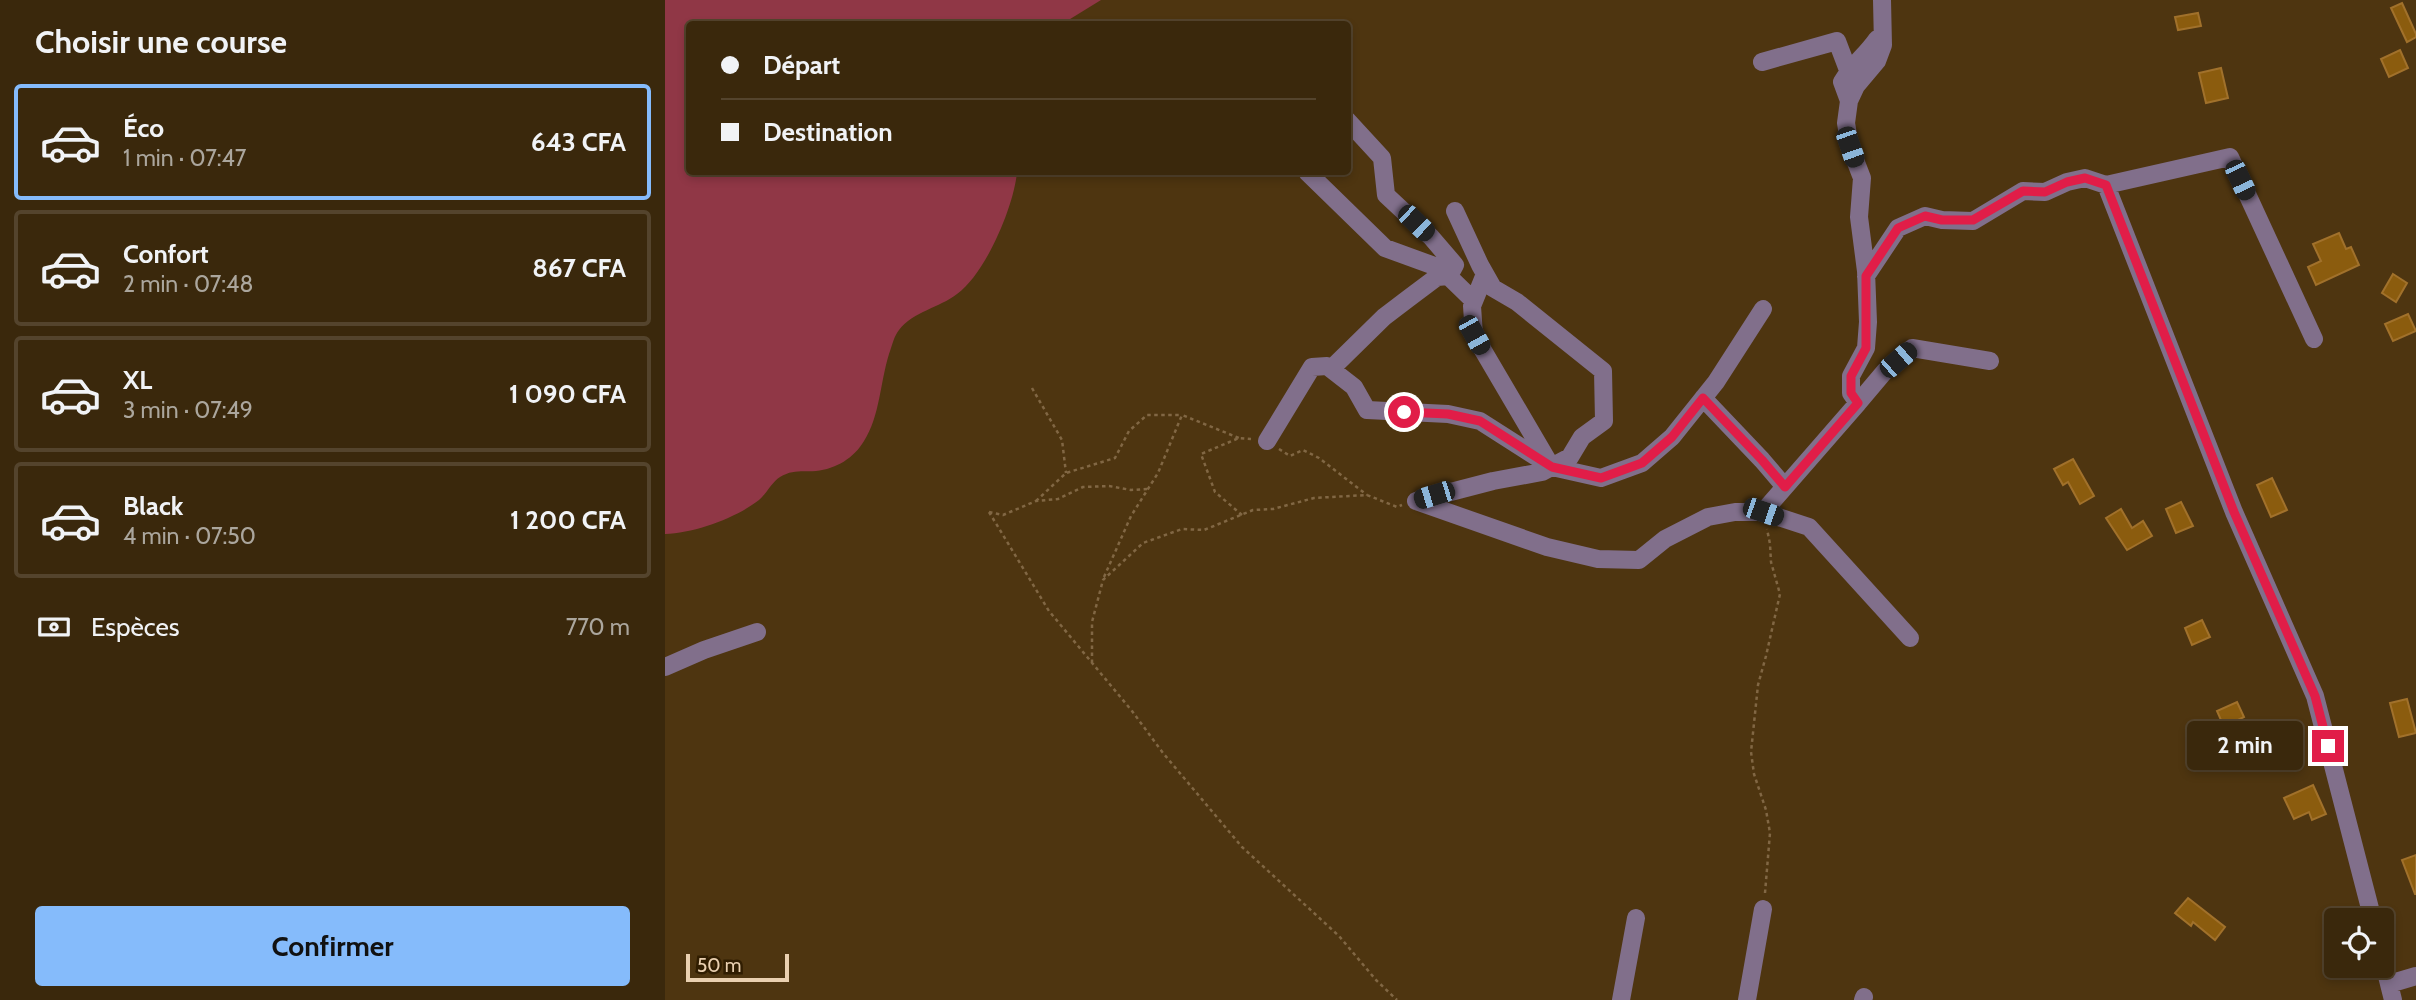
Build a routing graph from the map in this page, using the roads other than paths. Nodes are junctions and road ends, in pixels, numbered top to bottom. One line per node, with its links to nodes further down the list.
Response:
1 (1886, 1): 2 (street)
2 (1884, 31): 4 (street); 5 (street)
3 (1762, 62): 4 (street)
4 (1848, 70): 5 (street)
5 (1849, 101): 12 (street)
6 (1351, 124): 11 (street)
7 (1310, 175): 11 (street)
8 (2106, 185): 12 (street); 15 (street); 27 (street)
9 (1455, 211): 10 (street)
10 (1485, 274): 13 (street); 21 (street)
11 (1449, 276): 13 (street); 17 (street)
12 (1866, 276): 19 (street)
13 (1474, 301): 21 (street)
14 (1763, 309): 18 (street)
15 (2314, 339)
16 (1990, 360): 19 (street)
17 (1331, 369): 20 (street); 21 (street)
18 (1703, 398): 21 (street); 22 (street)
19 (1858, 403): 22 (street)
20 (1267, 440)
21 (1552, 467): 23 (street)
22 (1785, 487): 23 (street)
23 (1763, 512): 25 (street)
24 (757, 632): 26 (street)
25 (1910, 639)
26 (665, 667)
27 (2369, 908)
28 (1763, 909): 33 (street)
29 (1636, 918): 32 (street)
30 (2416, 976): 31 (street)
31 (2391, 992)
32 (1621, 1000)
33 (1747, 1000)

